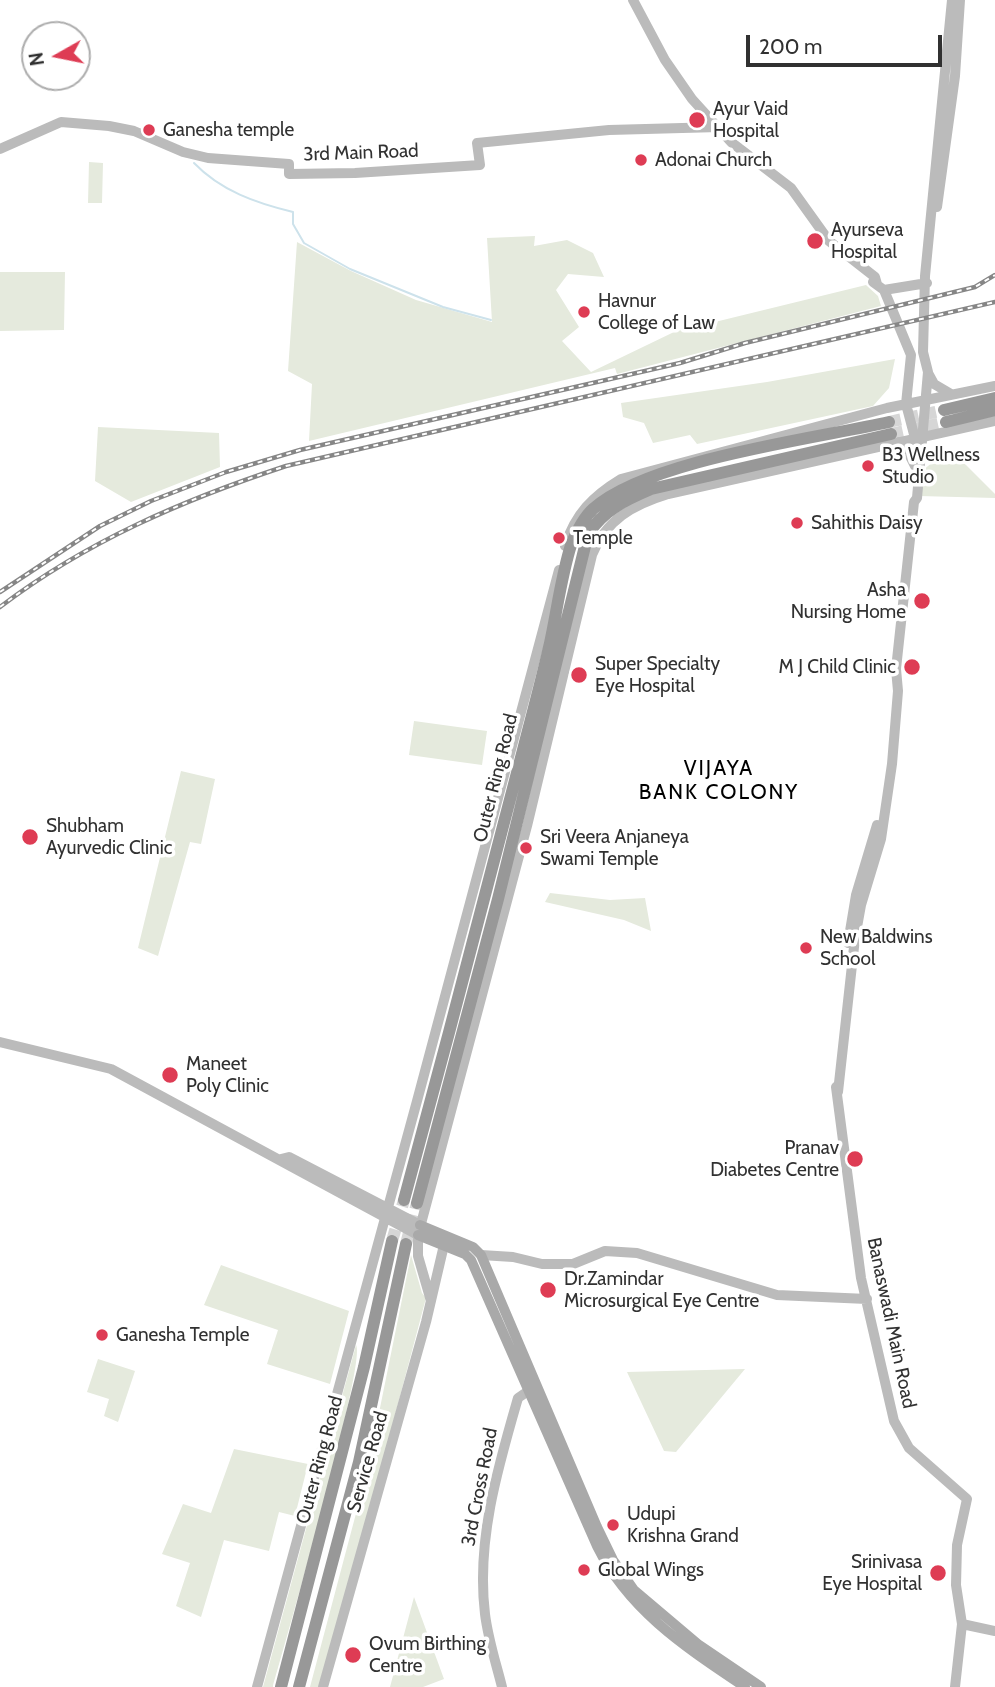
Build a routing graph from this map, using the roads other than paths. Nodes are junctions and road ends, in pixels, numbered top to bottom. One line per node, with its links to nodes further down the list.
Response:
1 (633, 0): 4 (street)
2 (952, 0): 6 (street)
3 (960, 0): 6 (street)
4 (719, 127): 5 (street, 3rd Main Road); 7 (street)
5 (0, 149)
6 (925, 285): 7 (street); 9 (street, Banaswadi Main Road)
7 (881, 287): 8 (street)
8 (911, 359): 14 (street); 15 (street)
9 (928, 372): 11 (street); 13 (street, Banaswadi Main Road)
10 (995, 386): 11 (street)
11 (951, 394): 13 (street)
12 (995, 398): 18 (highway)
13 (925, 399): 14 (street); 20 (street, Banaswadi Main Road)
14 (906, 404): 15 (street); 20 (street, Banaswadi Main Road)
15 (890, 408): 23 (street)
16 (995, 411): 18 (highway)
17 (995, 421): 18 (street)
18 (943, 422): 20 (street); 21 (street)
19 (893, 433): 20 (street); 21 (street); 22 (highway, Outer Ring Road); 23 (highway, Outer Ring Road)
20 (919, 438): 21 (street, Banaswadi Main Road)
21 (917, 464): 34 (street, Banaswadi Main Road)
22 (723, 476): 24 (highway, Outer Ring Road); 29 (street)
23 (544, 645): 24 (highway, Outer Ring Road)
24 (495, 836): 27 (street)
25 (0, 1042): 26 (street)
26 (282, 1159): 27 (street); 28 (street)
27 (389, 1208): 28 (street); 29 (street)
28 (386, 1220): 29 (street); 39 (street)
29 (419, 1230): 32 (main road); 33 (main road); 35 (street)
30 (393, 1241): 40 (highway, Outer Ring Road)
31 (406, 1244): 41 (highway, Outer Ring Road)
32 (444, 1245): 35 (street, Service Road); 36 (main road)
33 (481, 1255): 34 (street); 36 (main road)
34 (867, 1299): 37 (street, Banaswadi Main Road)
35 (431, 1301): 42 (street, Service Road)
36 (532, 1388): 43 (street, 3rd Cross Road); 44 (main road); 45 (main road)
37 (962, 1624): 38 (street); 46 (street)
38 (995, 1631)
39 (257, 1687)
40 (281, 1687)
41 (299, 1687)
42 (323, 1687)
43 (502, 1687)
44 (745, 1687)
45 (761, 1687)
46 (955, 1687)

